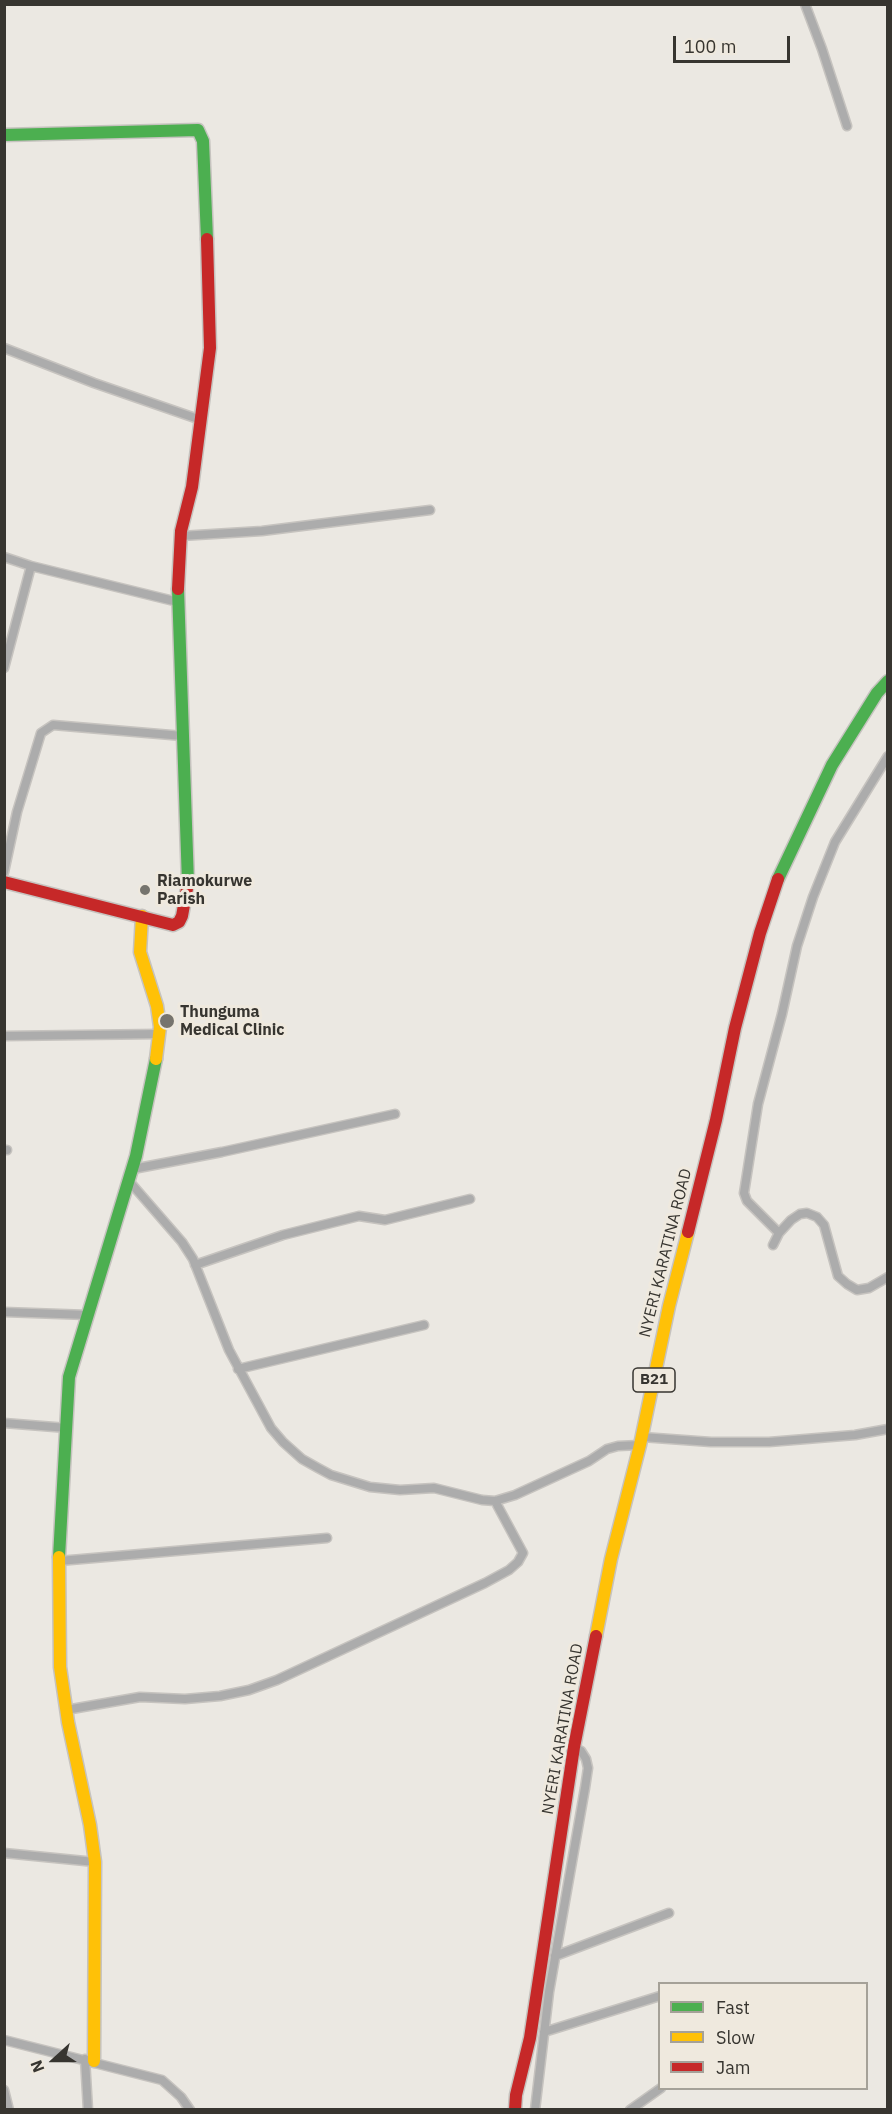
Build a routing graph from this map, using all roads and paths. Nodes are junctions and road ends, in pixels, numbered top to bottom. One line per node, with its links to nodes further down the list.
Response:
1 (805, 4): 2 (street)
2 (847, 126)
3 (4, 135): 5 (main road)
4 (4, 348): 5 (street)
5 (201, 420): 7 (main road)
6 (430, 510): 7 (street)
7 (181, 536): 10 (main road)
8 (4, 557): 9 (street)
9 (31, 566): 10 (street); 11 (street)
10 (178, 602): 13 (main road)
11 (4, 668)
12 (888, 681): 34 (main road, NYERI KARATINA ROAD / B21)
13 (183, 736): 15 (street); 17 (main road)
14 (888, 756): 23 (street)
15 (4, 872)
16 (4, 882): 17 (main road)
17 (142, 916): 18 (main road)
18 (159, 1034): 19 (street); 21 (main road)
19 (4, 1036)
20 (396, 1114): 21 (street)
21 (131, 1175): 25 (street); 28 (main road)
22 (470, 1199): 25 (street)
23 (780, 1233): 24 (street); 26 (street)
24 (773, 1245)
25 (195, 1264): 30 (street)
26 (888, 1277)
27 (4, 1312): 28 (street)
28 (88, 1315): 32 (main road)
29 (424, 1325): 30 (street)
30 (238, 1369): 35 (street)
31 (4, 1423): 32 (street)
32 (67, 1428): 37 (main road)
33 (888, 1429): 34 (street)
34 (641, 1441): 35 (street); 39 (main road, NYERI KARATINA ROAD / B21)
35 (495, 1501): 38 (street)
36 (327, 1538): 37 (street)
37 (59, 1561): 38 (main road)
38 (66, 1710): 41 (main road)
39 (574, 1747): 43 (street); 53 (main road, NYERI KARATINA ROAD / B21)
40 (4, 1853): 41 (street)
41 (95, 1862): 47 (main road)
42 (669, 1913): 43 (street)
43 (555, 1956): 45 (street)
44 (658, 1997): 45 (street)
45 (544, 2032): 54 (street)
46 (4, 2040): 47 (street)
47 (89, 2060): 51 (street); 52 (street)
48 (4, 2090): 50 (street)
49 (659, 2090): 55 (street)
50 (9, 2109)
51 (88, 2109)
52 (190, 2109)
53 (514, 2109)
54 (536, 2109)
55 (630, 2109)

